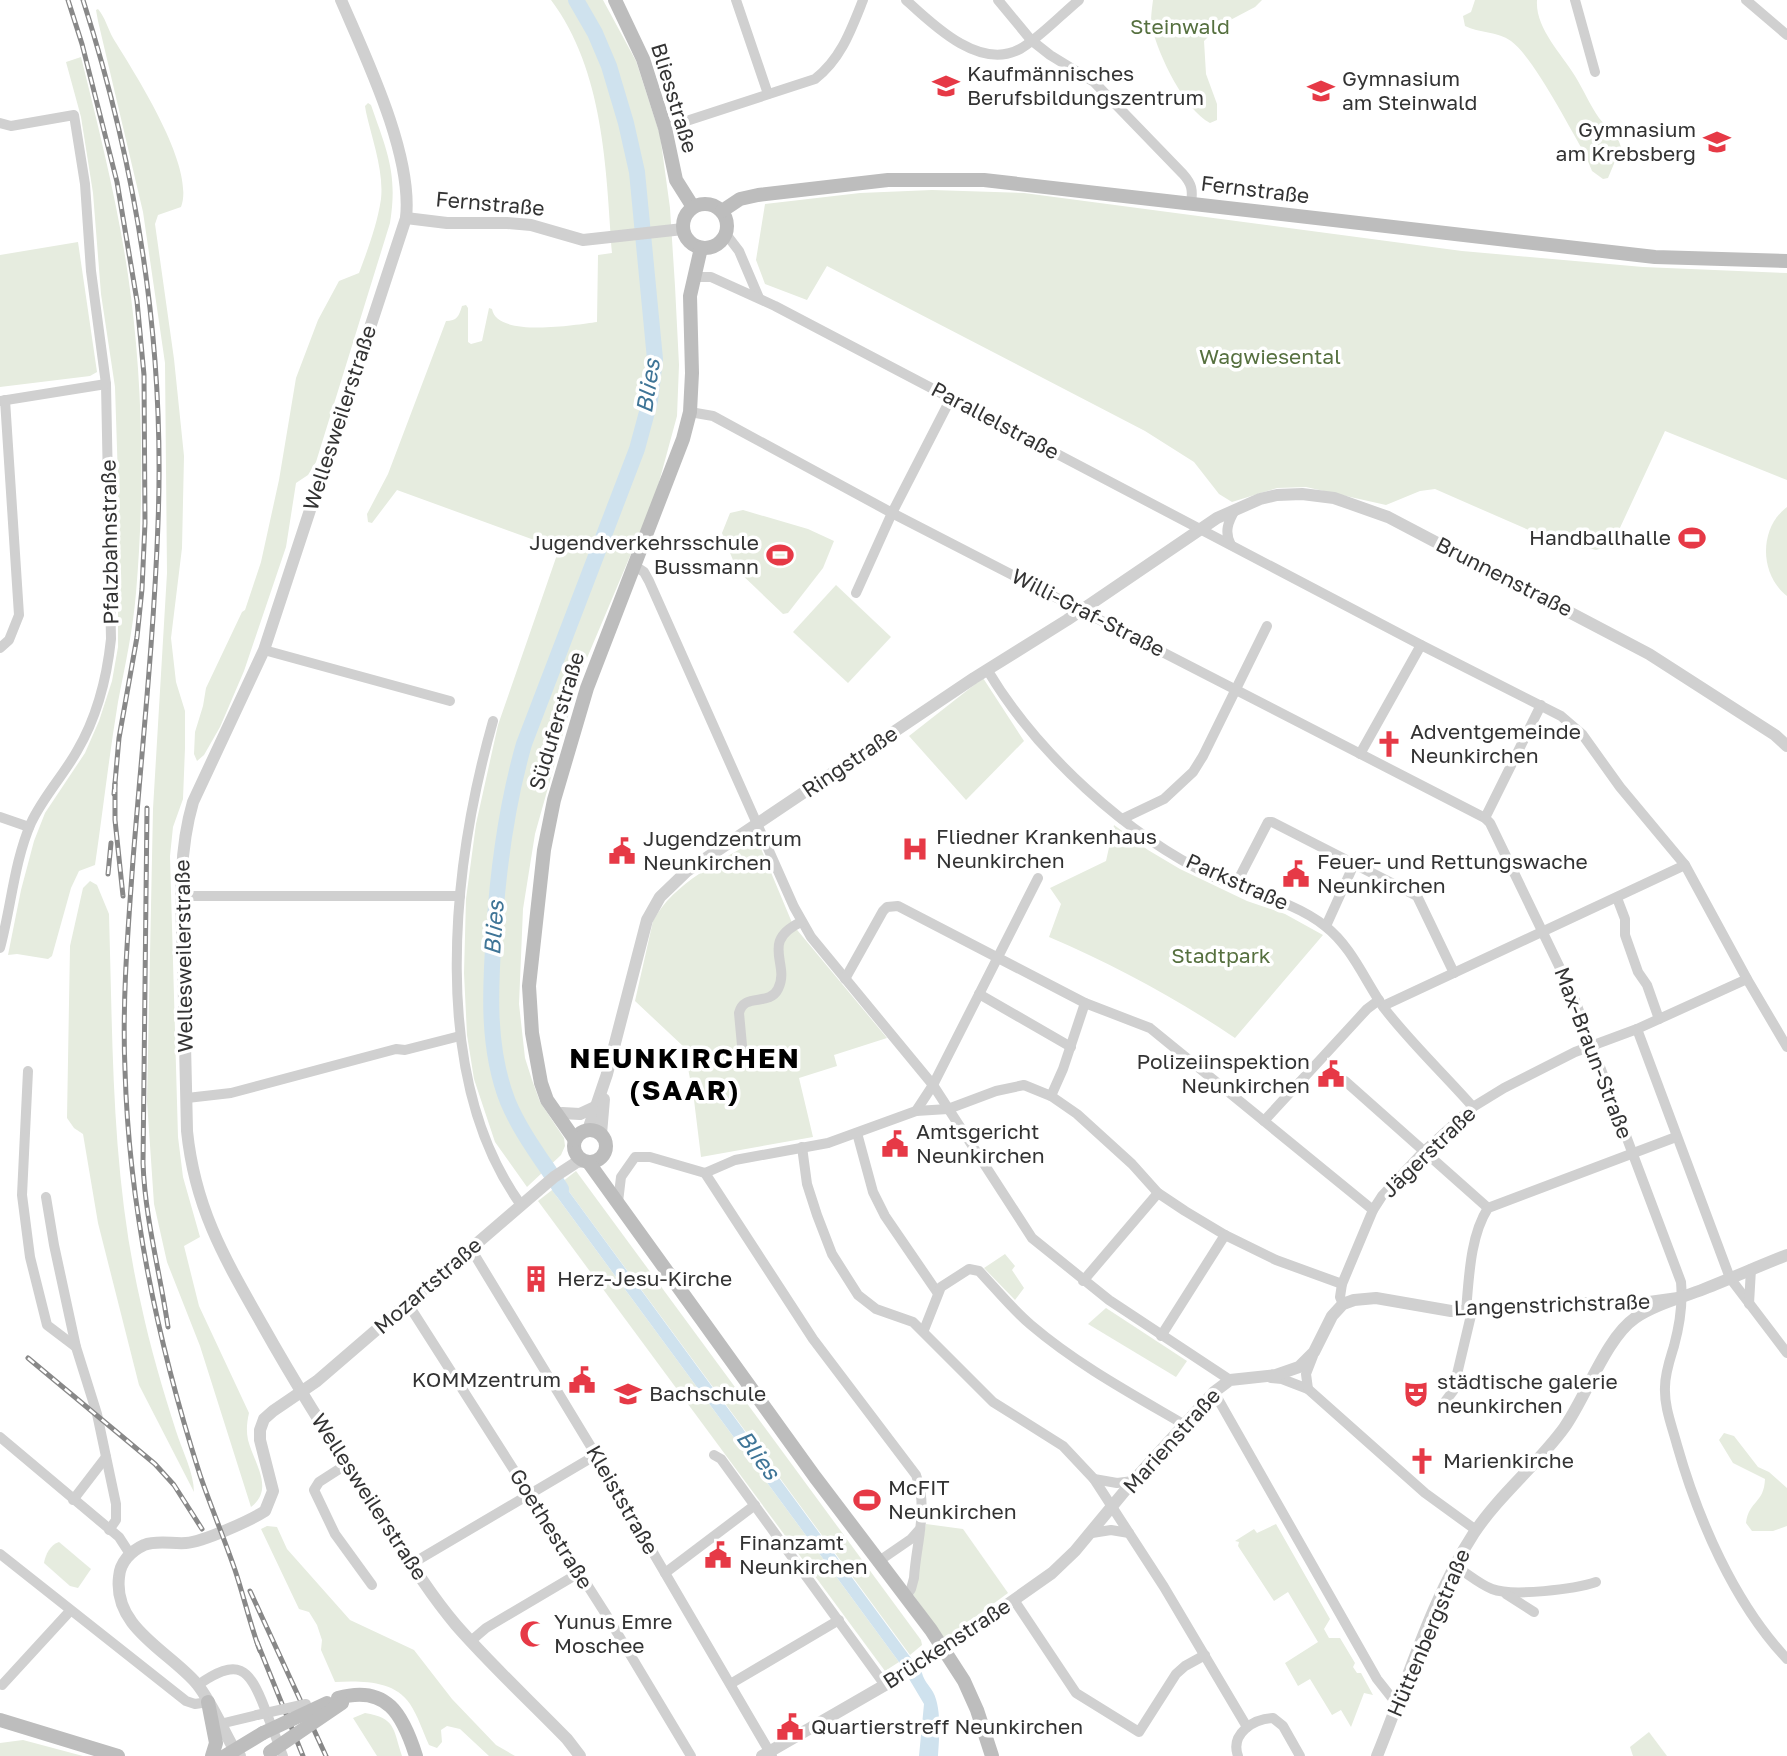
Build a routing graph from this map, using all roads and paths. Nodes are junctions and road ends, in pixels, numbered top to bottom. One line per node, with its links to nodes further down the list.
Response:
1 (341, 0): 19 (street, Wellesweilerstraße)
2 (615, 0): 15 (main road, Bliesstraße)
3 (736, 0): 13 (street)
4 (863, 0): 13 (street)
5 (906, 0): 11 (street)
6 (998, 0): 11 (street)
7 (1079, 0): 11 (street)
8 (1575, 0): 12 (street)
9 (1746, 0): 10 (street)
10 (1787, 35)
11 (1031, 40): 16 (street)
12 (1595, 72)
13 (768, 94): 15 (street)
14 (0, 123): 26 (street, Pfalzbahnstraße)
15 (666, 128): 17 (main road, Bliesstraße)
16 (1191, 204): 18 (main road, Fernstraße); 23 (main road, Fernstraße)
17 (693, 207): 18 (main road); 20 (main road)
18 (722, 211): 21 (main road)
19 (406, 218): 20 (street, Fernstraße); 40 (street, Wellesweilerstraße)
20 (683, 229): 22 (main road)
21 (726, 234): 22 (main road); 25 (street)
22 (701, 248): 24 (main road)
23 (1787, 261)
24 (694, 277): 25 (street, Parallelstraße); 29 (main road)
25 (759, 298): 27 (street, Parallelstraße)
26 (106, 384): 28 (street); 52 (street, Pfalzbahnstraße)
27 (951, 398): 31 (street); 32 (street, Parallelstraße)
28 (3, 400): 39 (street)
29 (690, 412): 31 (street, Willi-Graf-Straße); 34 (main road, Süduferstraße)
30 (1236, 509): 32 (street, Brunnenstraße); 33 (street); 46 (street, Brunnenstraße)
31 (892, 513): 35 (street); 36 (street, Willi-Graf-Straße)
32 (1198, 528): 33 (street, Parallelstraße); 36 (street, Ringstraße)
33 (1231, 545): 38 (street, Parallelstraße)
34 (635, 566): 51 (street); 78 (main road, Süduferstraße)
35 (856, 593)
36 (1082, 610): 41 (street, Ringstraße); 42 (street, Willi-Graf-Straße)
37 (1267, 626): 42 (street)
38 (1420, 645): 44 (street, Parallelstraße); 47 (street)
39 (0, 648)
40 (264, 650): 43 (street); 58 (street, Wellesweilerstraße)
41 (988, 671): 50 (street, Parkstraße); 51 (street, Ringstraße)
42 (1237, 688): 47 (street, Willi-Graf-Straße); 50 (street)
43 (450, 701)
44 (1541, 705): 49 (street); 54 (street, Parallelstraße)
45 (493, 721): 57 (street)
46 (1787, 746)
47 (1360, 754): 49 (street, Willi-Graf-Straße)
48 (0, 817): 52 (street)
49 (1485, 818): 62 (street, Max-Braun-Straße)
50 (1122, 819): 56 (street, Parkstraße)
51 (757, 824): 60 (street); 80 (street, Ringstraße)
52 (29, 827): 63 (street, Pfalzbahnstraße)
53 (1355, 862): 56 (street); 61 (street); 65 (street)
54 (1685, 865): 59 (street); 67 (street, Parallelstraße)
55 (1038, 878): 64 (street)
56 (1235, 886): 61 (street, Parkstraße)
57 (460, 896): 58 (street); 73 (street)
58 (181, 897): 84 (street, Wellesweilerstraße)
59 (1617, 898): 62 (street); 71 (street)
60 (801, 922): 66 (street); 77 (street)
61 (1326, 926): 70 (street, Parkstraße)
62 (1543, 931): 65 (street); 74 (street, Max-Braun-Straße)
63 (0, 948)
64 (996, 959): 66 (street); 68 (street); 69 (street)
65 (1454, 973): 70 (street)
66 (845, 979): 82 (street)
67 (1747, 979): 71 (street, Jägerstraße); 76 (street, Parallelstraße)
68 (979, 994): 75 (street); 82 (street)
69 (1085, 1003): 75 (street); 90 (street)
70 (1381, 1003): 86 (street, Parkstraße); 90 (street)
71 (1659, 1019): 72 (street, Jägerstraße)
72 (1637, 1029): 74 (street, Jägerstraße); 92 (street)
73 (460, 1036): 84 (street); 101 (street)
74 (1593, 1045): 86 (street, Jägerstraße); 96 (street, Max-Braun-Straße)
75 (1070, 1047): 83 (street)
76 (1787, 1047)
77 (744, 1056)
78 (536, 1057): 89 (main road, Süduferstraße); 94 (main road, Süduferstraße)
79 (29, 1071): 121 (street)
80 (607, 1074): 85 (street, Ringstraße); 94 (street, Ringstraße)
81 (1345, 1082): 95 (street)
82 (933, 1085): 87 (street); 88 (street)
83 (1051, 1096): 87 (street); 98 (street)
84 (187, 1098): 128 (street, Wellesweilerstraße)
85 (595, 1107): 89 (street); 94 (street, Ringstraße)
86 (1473, 1107): 95 (street, Jägerstraße)
87 (948, 1109): 88 (street); 109 (street)
88 (916, 1111): 91 (street)
89 (562, 1113): 94 (main road, Süduferstraße)
90 (1264, 1121): 103 (street)
91 (858, 1133): 93 (street); 111 (street)
92 (1676, 1137): 96 (street); 108 (street)
93 (802, 1147): 97 (street); 119 (street)
94 (583, 1150): 100 (main road); 101 (street, Mozartstraße)
95 (1424, 1151): 102 (street); 103 (street, Jägerstraße)
96 (1632, 1154): 102 (street); 112 (street, Max-Braun-Straße)
97 (705, 1173): 100 (street); 143 (street)
98 (1158, 1193): 104 (street); 109 (street)
99 (46, 1198): 121 (street)
100 (618, 1202): 149 (main road)
101 (521, 1205): 105 (street, Mozartstraße)
102 (1488, 1208): 117 (street)
103 (1373, 1210): 110 (street, Jägerstraße)
104 (1224, 1235): 110 (street); 120 (street)
105 (471, 1249): 113 (street, Mozartstraße); 132 (street, Kleiststraße)
106 (1787, 1255): 107 (street)
107 (1751, 1269): 108 (street); 116 (street)
108 (1730, 1278): 112 (street); 116 (street)
109 (1083, 1281): 120 (street)
110 (1342, 1284): 114 (street, Jägerstraße)
111 (937, 1292): 119 (street); 130 (street)
112 (1680, 1297): 115 (street, Langenstrichstraße); 118 (street, Hüttenbergstraße); 165 (street)
113 (408, 1304): 128 (street, Mozartstraße); 138 (street, Goethestraße)
114 (1343, 1304): 117 (street, Langenstrichstraße); 122 (street)
115 (1619, 1304): 117 (street, Langenstrichstraße); 118 (street)
116 (1749, 1304): 123 (street)
117 (1469, 1311): 129 (street)
118 (1623, 1327): 144 (street, Hüttenbergstraße)
119 (924, 1330): 136 (street)
120 (1161, 1336): 125 (street)
121 (76, 1347): 134 (street)
122 (1314, 1352): 124 (street); 126 (street)
123 (1787, 1353)
124 (1260, 1377): 125 (street, Marienstraße); 126 (street, Marienstraße)
125 (1230, 1380): 127 (street, Marienstraße)
126 (1308, 1389): 144 (street, Marienstraße)
127 (1214, 1392): 130 (street, Marienstraße); 173 (street)
128 (301, 1393): 135 (street, Wellesweilerstraße); 147 (street, Mozartstraße)
129 (1441, 1407)
130 (1185, 1425): 137 (street, Marienstraße)
131 (0, 1437): 139 (street)
132 (597, 1455): 138 (street); 153 (street, Kleiststraße)
133 (714, 1455): 140 (street)
134 (106, 1457): 139 (street); 142 (street)
135 (347, 1464): 150 (street, Wellesweilerstraße); 155 (street)
136 (1094, 1479): 137 (street); 141 (street)
137 (1133, 1481): 141 (street, Marienstraße)
138 (531, 1495): 150 (street); 152 (street, Goethestraße)
139 (73, 1500): 142 (street)
140 (755, 1505): 153 (street); 161 (street)
141 (1112, 1507): 145 (street, Brückenstraße); 146 (street)
142 (109, 1530): 147 (street)
143 (920, 1530): 149 (street); 157 (street)
144 (1476, 1530): 151 (street, Hüttenbergstraße)
145 (1092, 1532): 146 (street); 158 (street, Brückenstraße)
146 (1129, 1533): 164 (street)
147 (130, 1554): 169 (street)
148 (0, 1555): 159 (street)
149 (879, 1561): 157 (main road)
150 (412, 1563): 162 (street, Wellesweilerstraße)
151 (1455, 1566): 156 (street); 173 (street, Hüttenbergstraße)
152 (579, 1573): 162 (street); 185 (street, Goethestraße)
153 (665, 1573): 167 (street, Kleiststraße)
154 (1596, 1582): 156 (street)
155 (372, 1584)
156 (1503, 1592): 160 (street)
157 (906, 1596): 163 (main road)
158 (1014, 1600): 163 (street, Brückenstraße); 164 (street)
159 (70, 1611): 166 (street); 174 (street)
160 (1534, 1612)
161 (839, 1620): 167 (street); 168 (street)
162 (472, 1640): 184 (street, Wellesweilerstraße)
163 (943, 1648): 168 (street, Brückenstraße); 186 (main road)
164 (1205, 1655): 177 (street)
165 (1787, 1659)
166 (1, 1683): 171 (street)
167 (732, 1683): 180 (street, Kleiststraße)
168 (888, 1683): 180 (street, Brückenstraße)
169 (198, 1685): 174 (street); 179 (street)
170 (355, 1695): 172 (main road); 179 (main road, bridge); 183 (main road)
171 (0, 1698)
172 (338, 1698): 176 (street, bridge); 178 (main road, bridge)
173 (1399, 1699): 189 (street, Hüttenbergstraße)
174 (208, 1702): 176 (street); 182 (main road)
175 (0, 1720): 181 (main road)
176 (220, 1724): 178 (street)
177 (1247, 1727): 187 (street); 188 (street)
178 (233, 1754)
179 (271, 1754)
180 (768, 1754)
181 (118, 1756)
182 (212, 1756)
183 (416, 1756)
184 (579, 1756)
185 (691, 1756)
186 (992, 1756)
187 (1238, 1756)
188 (1300, 1756)
189 (1377, 1756)

